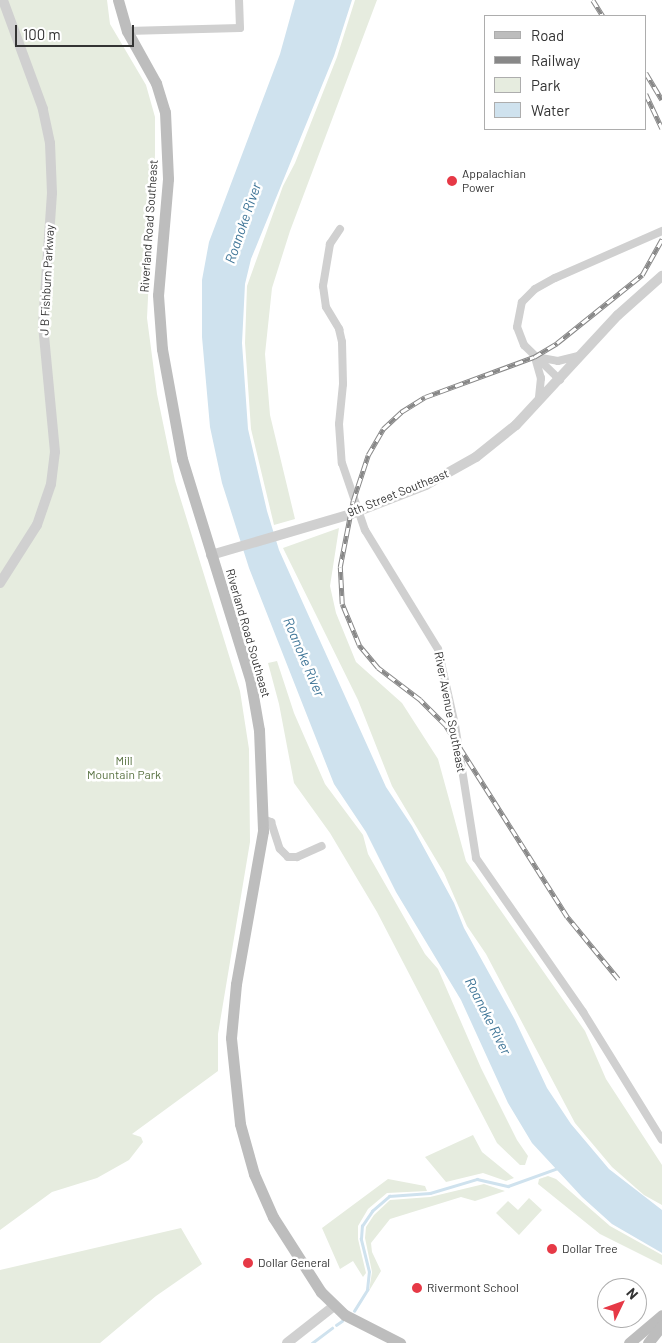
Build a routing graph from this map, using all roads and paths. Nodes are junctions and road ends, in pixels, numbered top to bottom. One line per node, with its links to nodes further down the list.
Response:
1 (3, 0): 14 (street, J B Fishburn Parkway)
2 (118, 0): 4 (main road, Riverland Road Southeast)
3 (239, 0): 4 (street)
4 (127, 30): 13 (main road, Riverland Road Southeast)
5 (340, 230): 12 (street, River Avenue Southeast)
6 (662, 231): 9 (street)
7 (662, 276): 8 (street, 9th Street Southeast)
8 (590, 347): 9 (street); 10 (street, 9th Street Southeast)
9 (534, 357): 10 (street); 11 (street)
10 (560, 380): 11 (street, 9th Street Southeast)
11 (535, 406): 12 (street, 9th Street Southeast)
12 (357, 511): 13 (street, 9th Street Southeast); 17 (street, River Avenue Southeast)
13 (211, 555): 15 (main road, Riverland Road Southeast)
14 (0, 583)
15 (263, 819): 16 (street); 18 (main road, Riverland Road Southeast)
16 (322, 846)
17 (662, 1140)
18 (334, 1306): 22 (street); 23 (main road, Riverland Road Southeast)
19 (662, 1315): 21 (main road)
20 (662, 1325): 21 (main road)
21 (640, 1340): 24 (main road)
22 (287, 1343)
23 (400, 1343)
24 (629, 1343)

